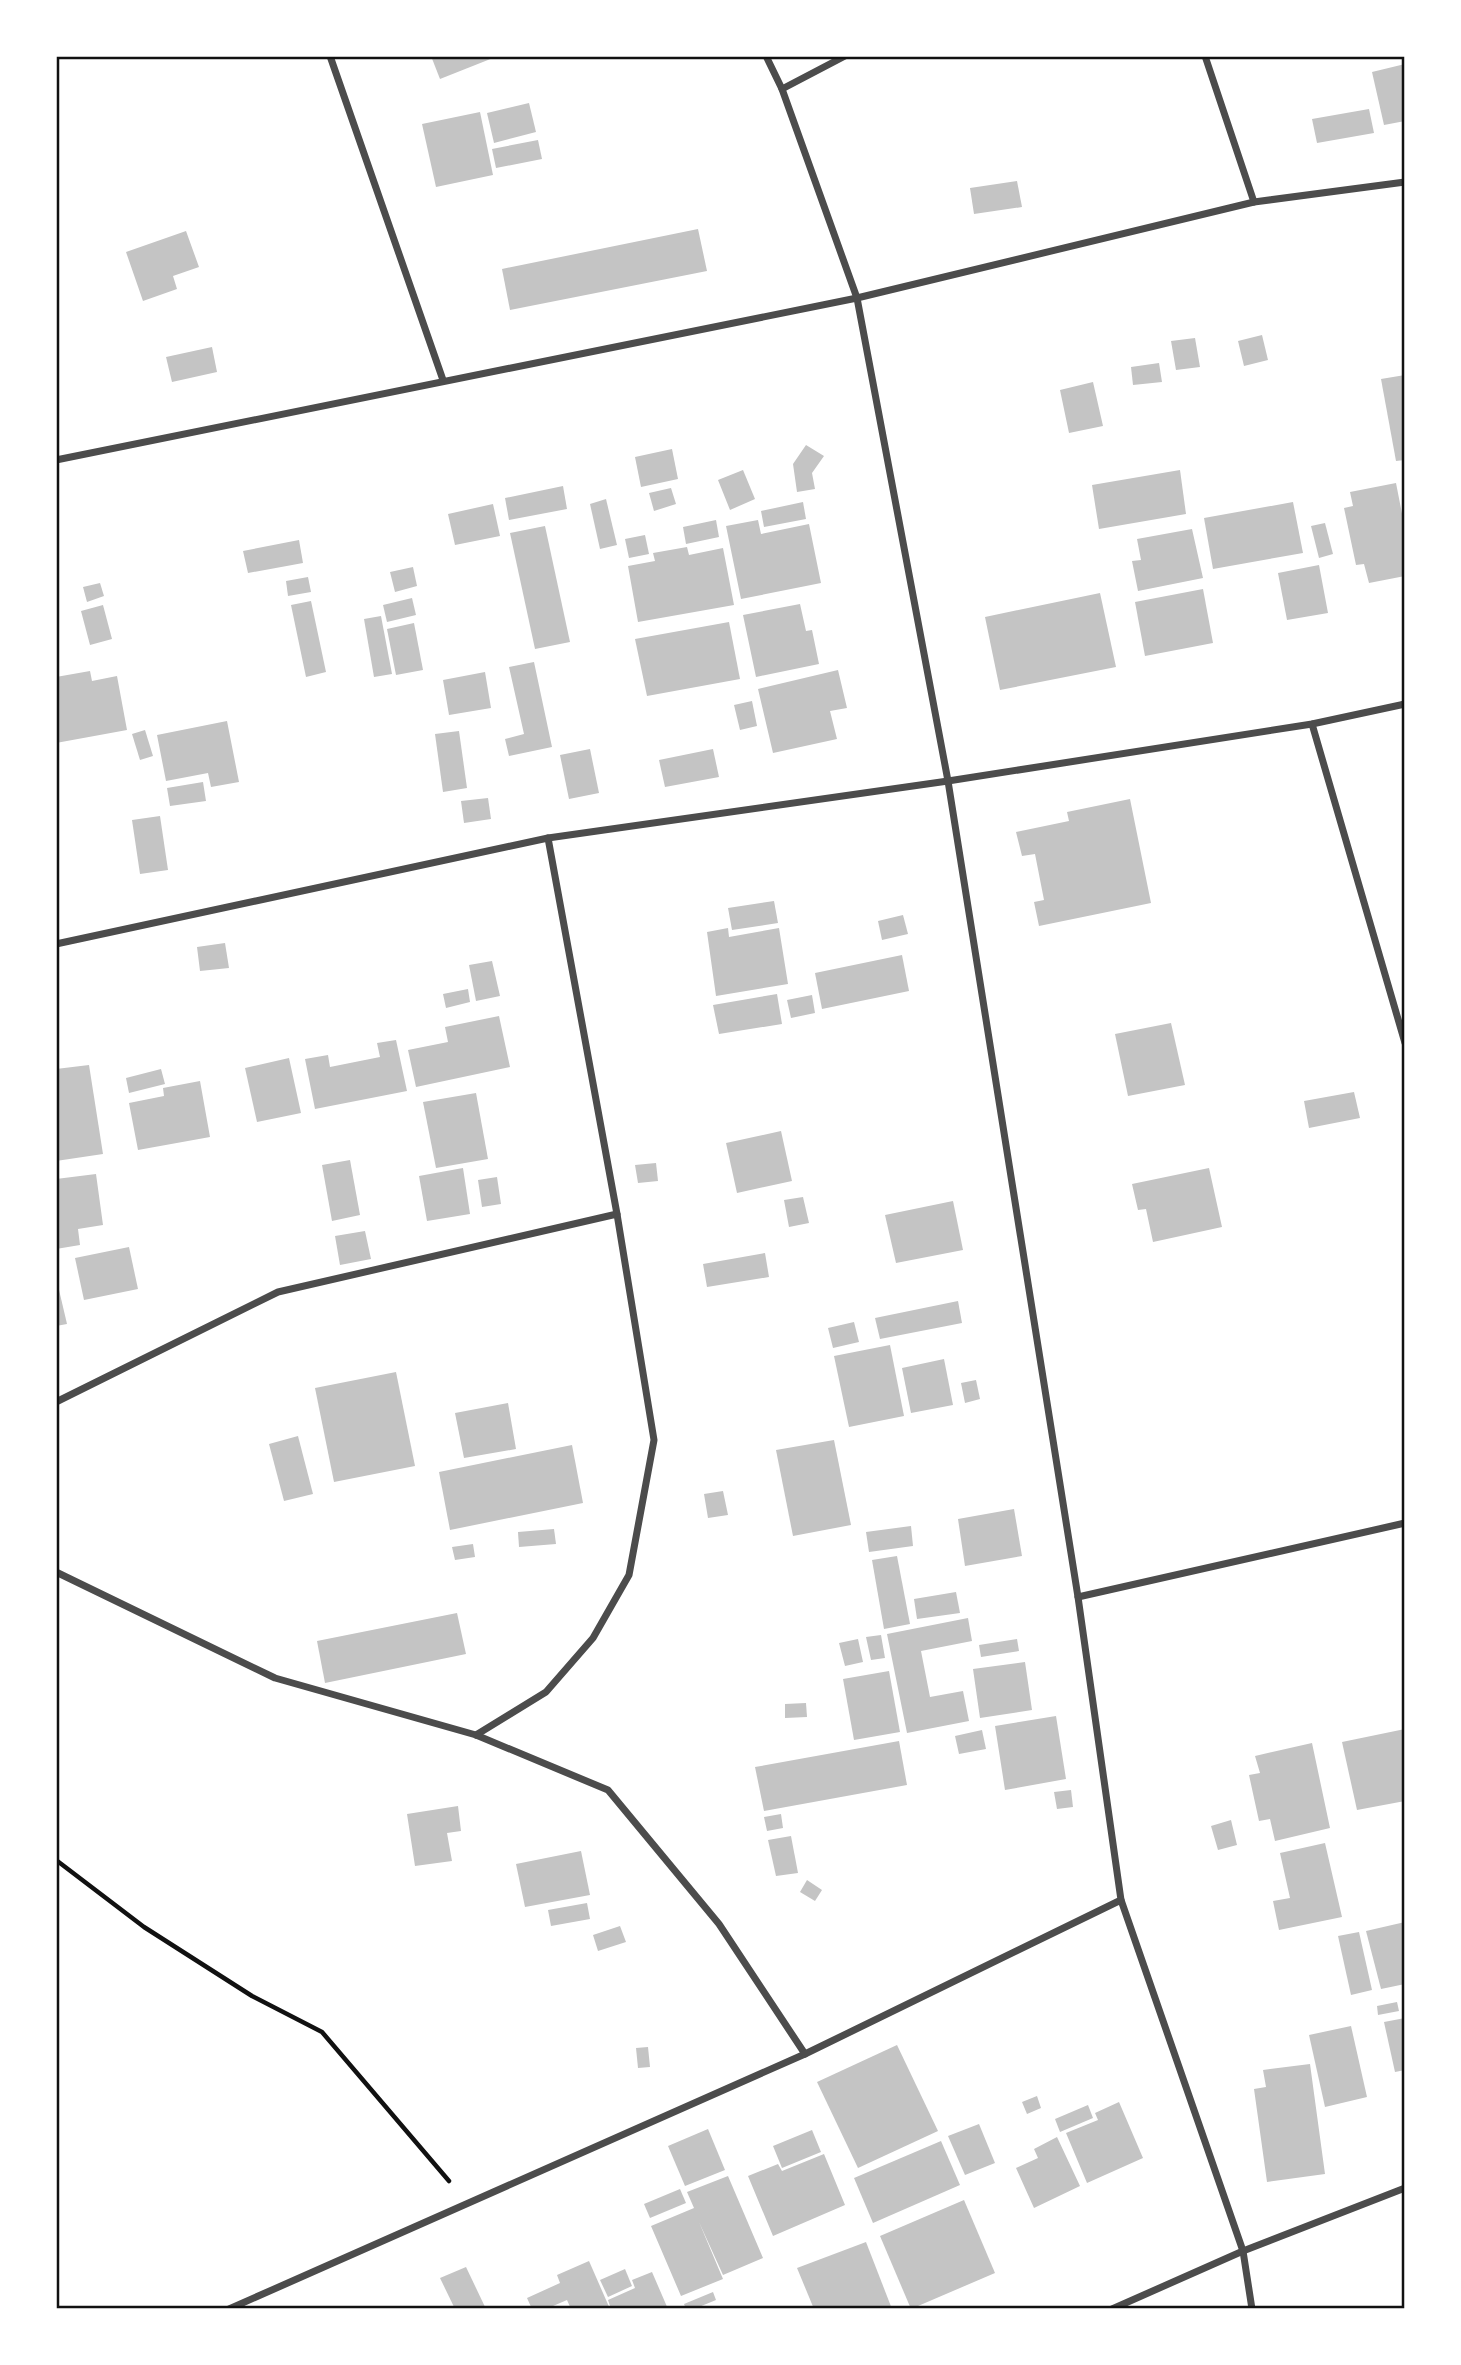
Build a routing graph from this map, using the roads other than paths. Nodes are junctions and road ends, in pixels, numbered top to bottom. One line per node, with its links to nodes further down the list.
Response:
1 (330, 56): 9 (street)
2 (766, 56): 5 (street)
3 (845, 56): 5 (street)
4 (1205, 56): 7 (street)
5 (782, 89): 8 (street)
6 (1405, 182): 7 (street)
7 (1254, 202): 8 (street)
8 (857, 298): 9 (street); 13 (street)
9 (443, 380): 10 (street)
10 (56, 460)
11 (1405, 704): 12 (street)
12 (1312, 724): 13 (street); 16 (street)
13 (948, 781): 14 (street); 21 (street)
14 (548, 838): 15 (street); 17 (street)
15 (56, 944)
16 (1405, 1043)
17 (617, 1214): 18 (street); 22 (street)
18 (56, 1402)
19 (1405, 1523): 21 (street)
20 (56, 1572): 22 (street)
21 (1078, 1597): 23 (street)
22 (476, 1735): 24 (street)
23 (1121, 1900): 24 (street); 26 (street)
24 (805, 2054): 27 (street)
25 (1405, 2188): 26 (street)
26 (1243, 2251): 28 (street); 29 (street)
27 (229, 2309)
28 (1112, 2309)
29 (1252, 2309)

